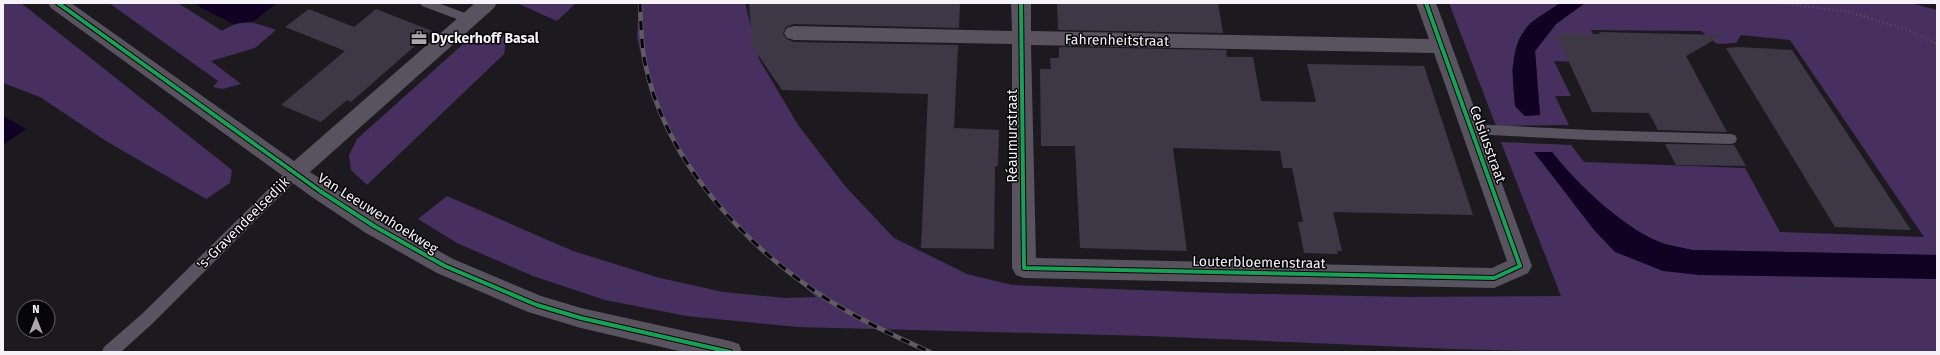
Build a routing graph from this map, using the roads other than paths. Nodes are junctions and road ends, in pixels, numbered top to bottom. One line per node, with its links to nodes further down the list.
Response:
1 (58, 3): 12 (street, Van Leeuwenhoekweg)
2 (426, 3): 6 (lane)
3 (487, 3): 6 (street, 's-Gravendeelsedijk)
4 (1021, 3): 8 (street, Réaumurstraat)
5 (1426, 3): 9 (street, Celsiusstraat)
6 (469, 19): 12 (street, 's-Gravendeelsedijk)
7 (794, 33): 8 (street, Fahrenheitstraat)
8 (1022, 39): 9 (street, Fahrenheitstraat); 13 (street, Réaumurstraat)
9 (1441, 46): 10 (street, Celsiusstraat)
10 (1470, 129): 11 (lane); 14 (street, Celsiusstraat)
11 (1730, 138)
12 (294, 173): 15 (lane, 's-Gravendeelsedijk); 16 (street, Van Leeuwenhoekweg)
13 (1024, 268): 14 (street, Louterbloemenstraat)
14 (1494, 278)
15 (110, 352)
16 (730, 352)

